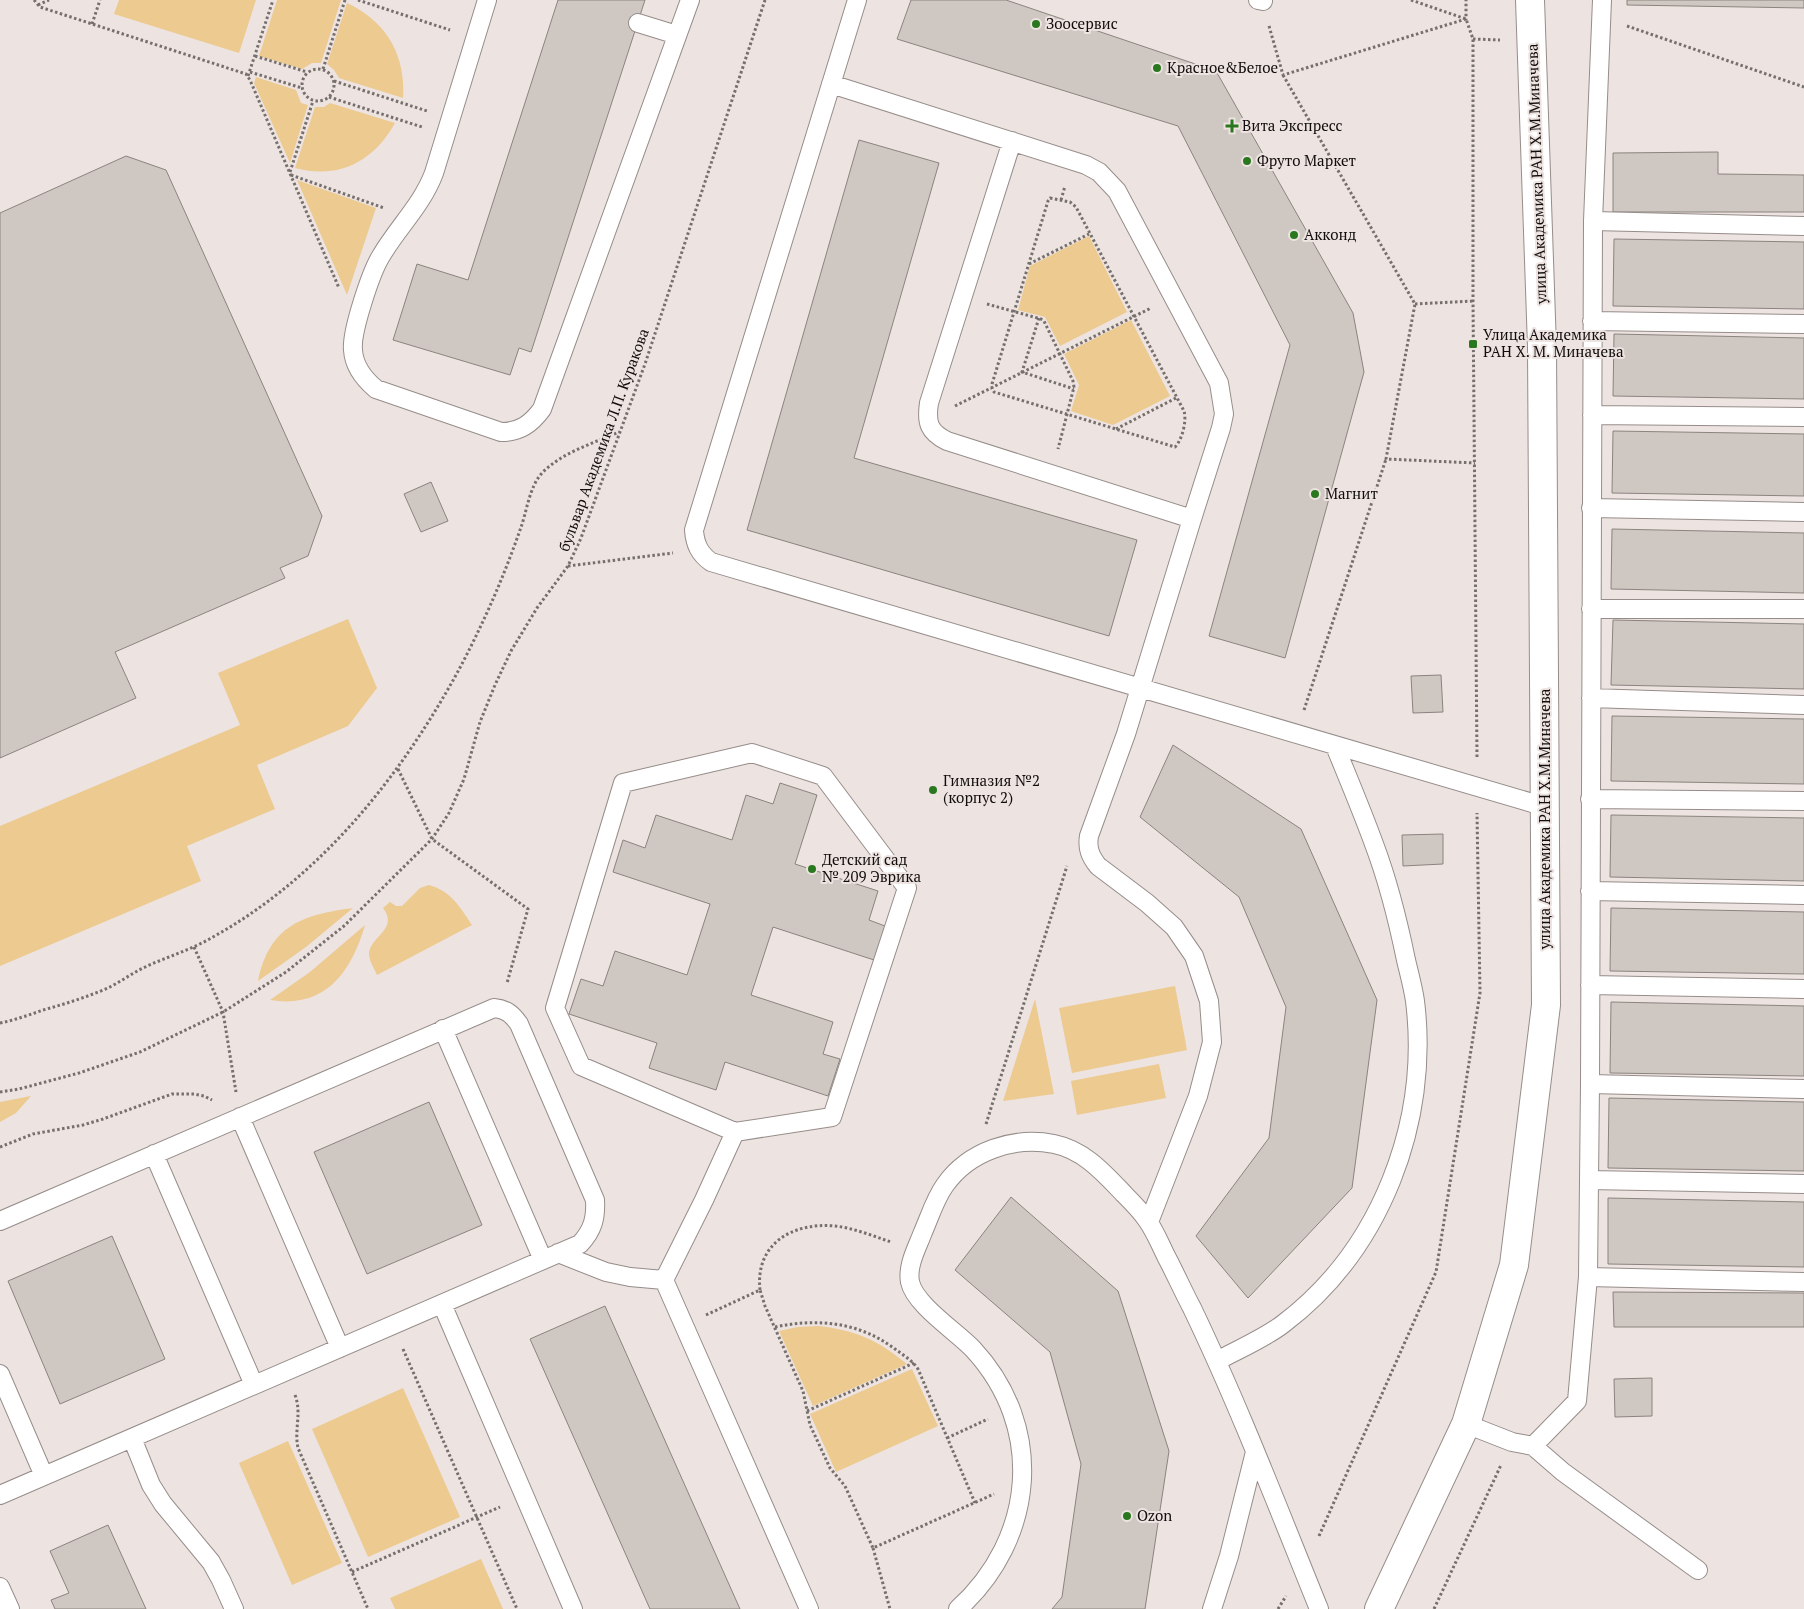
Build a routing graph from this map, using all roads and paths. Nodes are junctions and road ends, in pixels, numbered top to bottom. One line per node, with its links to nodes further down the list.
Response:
1 (34, 0): 14 (path)
2 (49, 0): 14 (path)
3 (100, 0): 17 (path)
4 (273, 0): 22 (path)
5 (345, 0): 23 (path)
6 (358, 0): 19 (path)
7 (487, 0): 19 (lane)
8 (690, 0): 18 (lane)
9 (765, 0): 62 (path, бульвар Академика Л.П. Куракова)
10 (857, 0): 29 (lane)
11 (1261, 0): 26 (path)
12 (1466, 0): 26 (path)
13 (1530, 0): 81 (street, улица Академика РАН Х.М.Миначева)
14 (37, 5): 17 (path)
15 (1602, 9): 30 (path); 38 (lane)
16 (638, 23): 18 (lane)
17 (92, 24): 27 (path)
18 (677, 35): 51 (lane)
19 (475, 38): 34 (lane)
20 (1473, 39): 21 (path)
21 (1508, 40)
22 (255, 56): 24 (path); 25 (path)
23 (323, 69): 25 (path); 28 (path)
24 (250, 72): 27 (path); 31 (path)
25 (308, 72): 31 (path)
26 (1283, 75): 45 (path)
27 (248, 76): 36 (path)
28 (334, 81): 32 (path); 34 (path)
29 (831, 84): 35 (lane); 69 (lane)
30 (1804, 87)
31 (302, 88): 33 (path)
32 (329, 98): 33 (path); 34 (path)
33 (313, 101): 36 (path)
34 (448, 127): 37 (lane)
35 (1012, 142): 42 (lane); 43 (lane)
36 (290, 174): 37 (path); 51 (path)
37 (410, 217): 51 (lane)
38 (1593, 221): 39 (lane); 49 (lane)
39 (1804, 226)
40 (1089, 234): 41 (path); 41 (path); 47 (path)
41 (1028, 264): 46 (path)
42 (1174, 296): 47 (path); 68 (lane)
43 (963, 297): 46 (path); 60 (lane)
44 (1473, 301): 45 (path)
45 (1415, 304): 63 (path)
46 (1014, 311): 48 (path); 54 (path)
47 (1133, 316): 52 (path); 56 (path)
48 (1039, 318): 52 (path); 53 (path)
49 (1592, 322): 50 (lane); 58 (lane)
50 (1804, 324)
51 (356, 328)
52 (1059, 353): 53 (path); 55 (path)
53 (1022, 372): 54 (path); 55 (path)
54 (992, 388): 57 (path); 60 (path)
55 (1074, 389): 57 (path)
56 (1176, 398): 61 (path); 61 (path)
57 (1067, 415): 61 (path); 65 (path)
58 (1592, 415): 59 (lane); 66 (lane)
59 (1804, 417)
60 (928, 420): 65 (lane)
61 (1116, 429)
62 (620, 432): 70 (path, бульвар Академика Л.П. Куракова); 78 (path)
63 (1386, 458): 64 (path); 76 (path)
64 (1475, 463)
65 (1051, 474): 68 (lane)
66 (1591, 508): 67 (lane); 71 (lane)
67 (1804, 512)
68 (1192, 519): 73 (lane)
69 (698, 549): 70 (path); 73 (lane)
70 (568, 566): 82 (path, бульвар Академика Л.П. Куракова)
71 (1591, 609): 72 (lane); 74 (lane)
72 (1804, 609)
73 (1139, 688): 76 (lane); 83 (lane)
74 (1591, 698): 75 (lane); 79 (lane)
75 (1804, 705)
76 (1297, 734): 77 (lane)
77 (1335, 746): 81 (lane); 116 (lane)
78 (398, 769): 82 (path); 86 (path)
79 (1590, 799): 80 (lane); 84 (lane)
80 (1804, 801)
81 (1546, 807): 123 (street, улица Академика РАН Х.М.Миначева)
82 (432, 839): 89 (path); 90 (path, бульвар Академика Л.П. Куракова)
83 (1089, 851): 100 (path); 104 (lane)
84 (1590, 891): 85 (lane); 87 (lane)
85 (1804, 895)
86 (194, 947): 90 (path); 91 (path)
87 (1590, 985): 88 (lane); 93 (lane)
88 (1804, 989)
89 (500, 1008): 92 (lane); 106 (lane)
90 (223, 1012): 95 (path, бульвар Академика Л.П. Куракова); 96 (path)
91 (0, 1023)
92 (443, 1029): 96 (lane); 106 (lane)
93 (1590, 1084): 94 (lane); 101 (lane)
94 (1804, 1089)
95 (0, 1092)
96 (240, 1117): 98 (path); 99 (lane); 115 (lane)
97 (735, 1132): 97 (lane); 108 (lane)
98 (0, 1147)
99 (154, 1154): 103 (lane); 120 (lane)
100 (975, 1158): 104 (lane); 105 (lane)
101 (1589, 1180): 102 (lane); 107 (lane)
102 (1804, 1184)
103 (0, 1221)
104 (1148, 1222): 116 (lane)
105 (916, 1250): 110 (path); 121 (lane)
106 (551, 1257): 108 (lane); 111 (lane)
107 (1588, 1277): 109 (lane); 127 (lane)
108 (664, 1280): 113 (lane)
109 (1804, 1282)
110 (760, 1290): 113 (path); 114 (path)
111 (442, 1304): 112 (lane); 132 (lane)
112 (393, 1325): 115 (lane); 134 (path)
113 (684, 1325): 144 (lane)
114 (775, 1327): 117 (path); 122 (path)
115 (340, 1348): 118 (lane)
116 (1217, 1361): 128 (lane)
117 (914, 1363): 122 (path); 125 (path)
118 (286, 1372): 120 (lane); 137 (path)
119 (0, 1374): 129 (lane)
120 (254, 1385): 124 (lane)
121 (1011, 1409): 125 (path); 130 (lane)
122 (807, 1411): 135 (path)
123 (1466, 1424): 126 (lane); 149 (street, улица Академика РАН Х.М.Миначева)
124 (132, 1438): 129 (lane); 140 (lane)
125 (947, 1438): 133 (path)
126 (1512, 1442): 127 (lane); 150 (path)
127 (1533, 1446): 136 (lane)
128 (1255, 1452): 147 (lane); 148 (lane)
129 (44, 1476): 131 (lane)
130 (1022, 1481): 133 (path); 146 (lane)
131 (0, 1495)
132 (524, 1496): 134 (path); 143 (lane)
133 (975, 1503): 135 (path)
134 (477, 1517): 137 (path); 142 (path)
135 (873, 1548): 145 (path)
136 (1698, 1570)
137 (352, 1572): 141 (path)
138 (0, 1587): 139 (lane)
139 (10, 1609)
140 (234, 1609)
141 (368, 1609)
142 (517, 1609)
143 (573, 1609)
144 (809, 1609)
145 (890, 1609)
146 (958, 1609)
147 (1212, 1609)
148 (1319, 1609)
149 (1378, 1609)
150 (1434, 1609)

